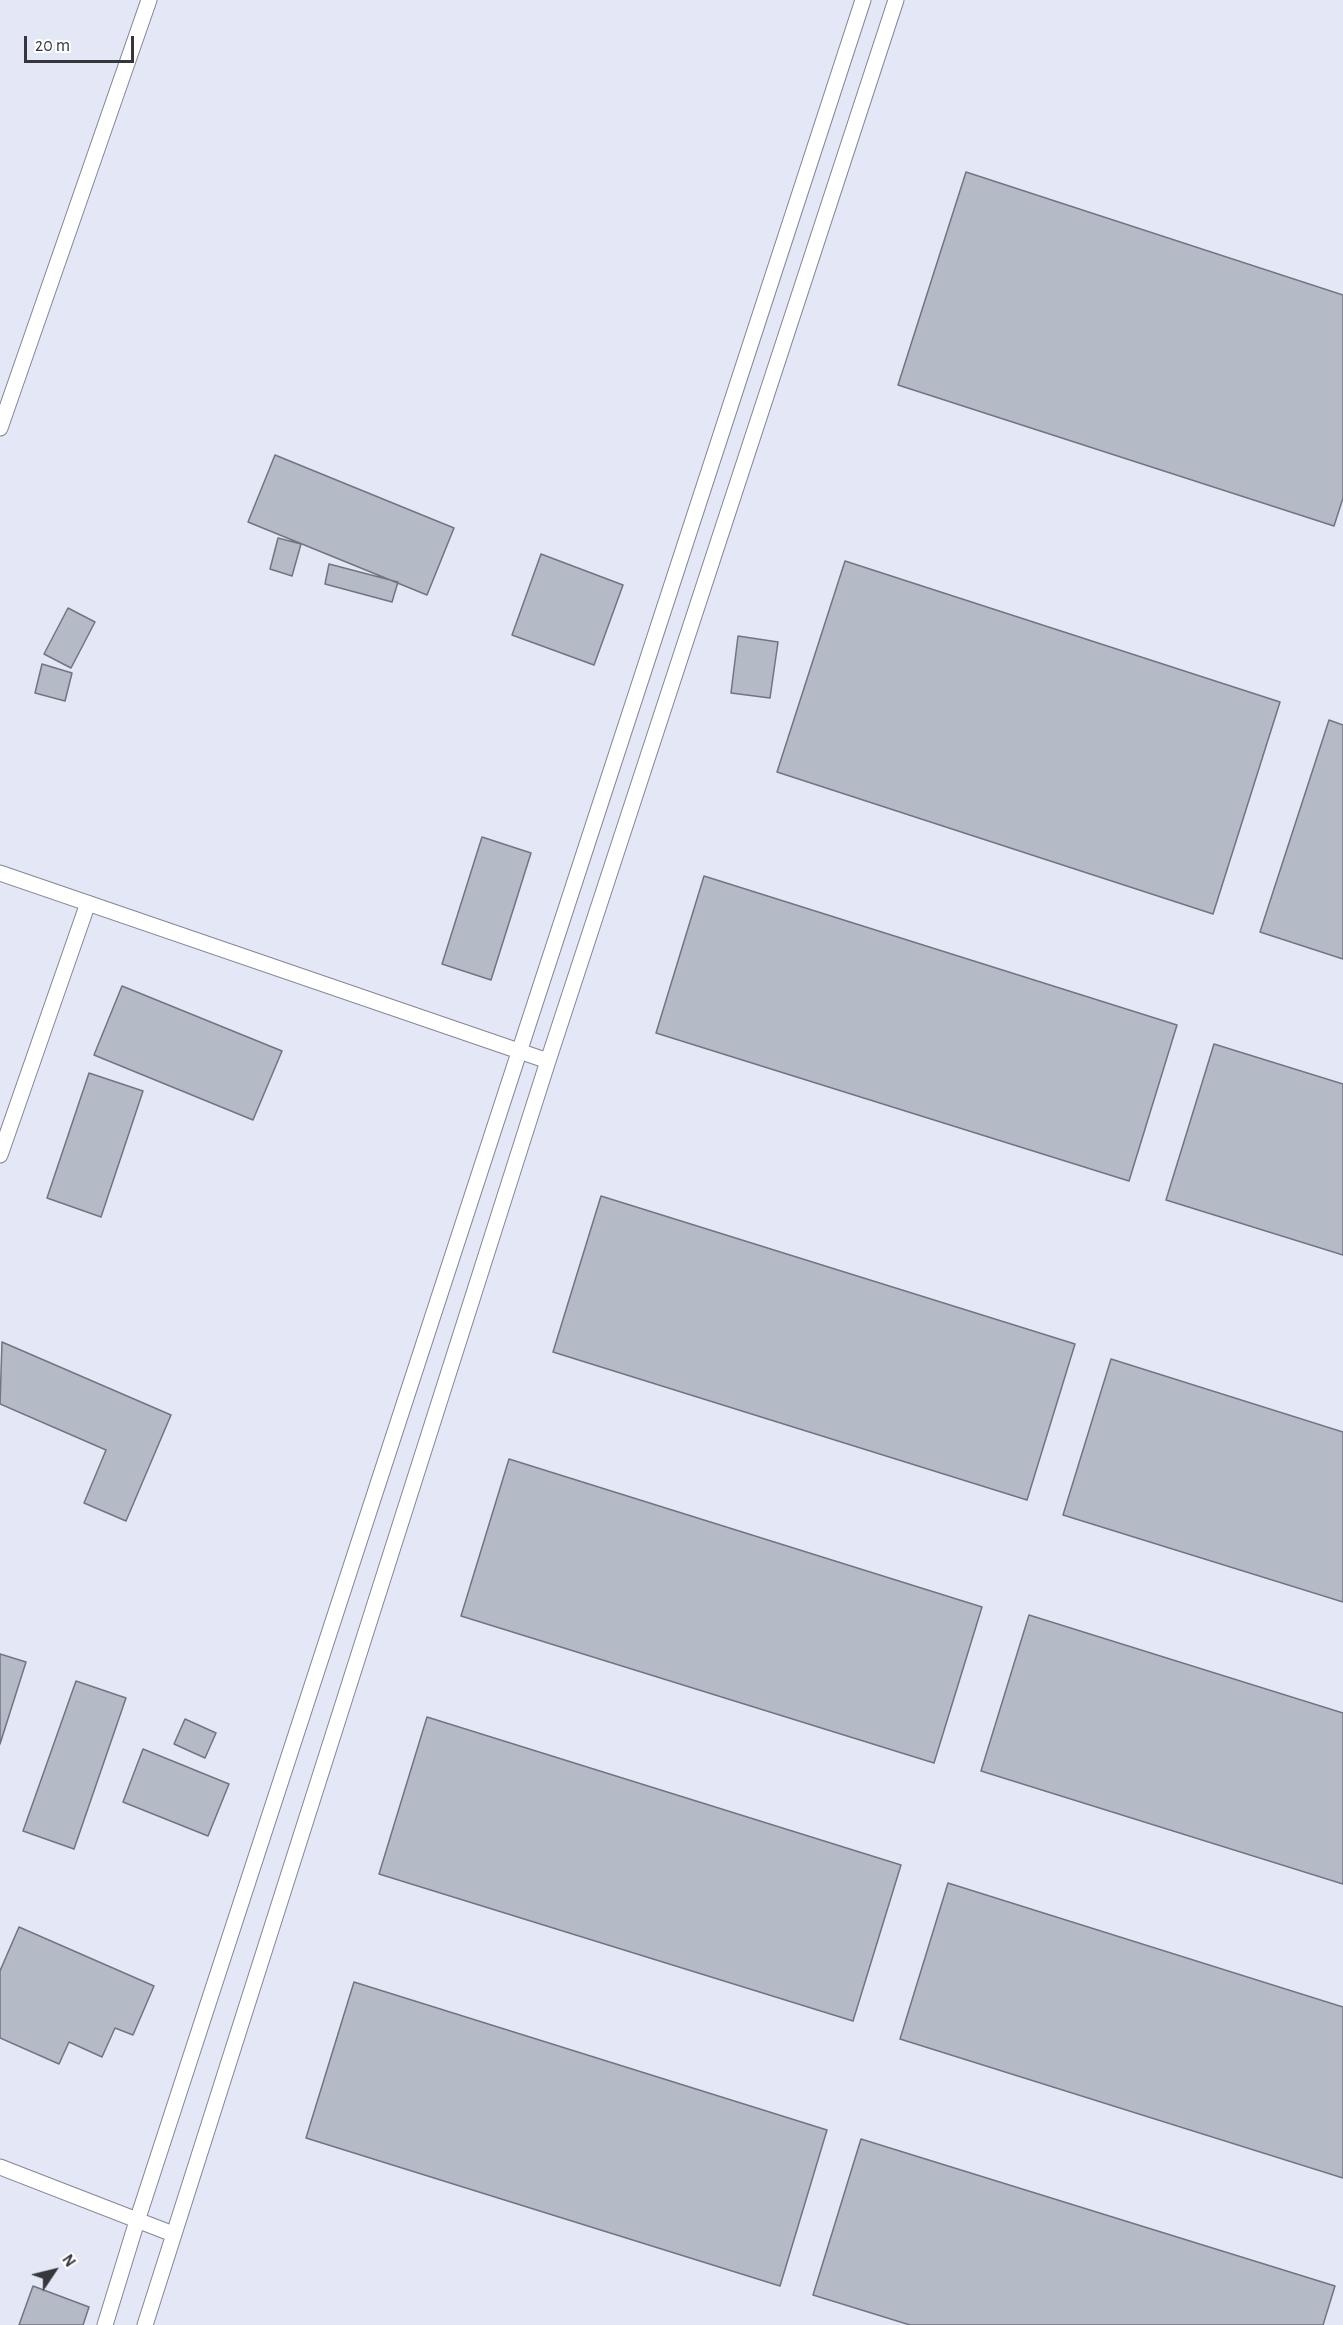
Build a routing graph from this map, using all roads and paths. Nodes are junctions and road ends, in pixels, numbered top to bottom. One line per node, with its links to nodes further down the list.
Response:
1 (149, 0): 4 (lane)
2 (863, 0): 7 (lane)
3 (896, 0): 8 (lane)
4 (0, 428)
5 (0, 873): 6 (lane)
6 (88, 903): 7 (lane); 9 (lane)
7 (519, 1051): 8 (lane); 11 (lane)
8 (548, 1061): 12 (lane)
9 (0, 1155)
10 (0, 2167): 11 (lane)
11 (137, 2222): 12 (lane); 13 (lane)
12 (173, 2234): 14 (lane)
13 (105, 2325)
14 (145, 2325)

